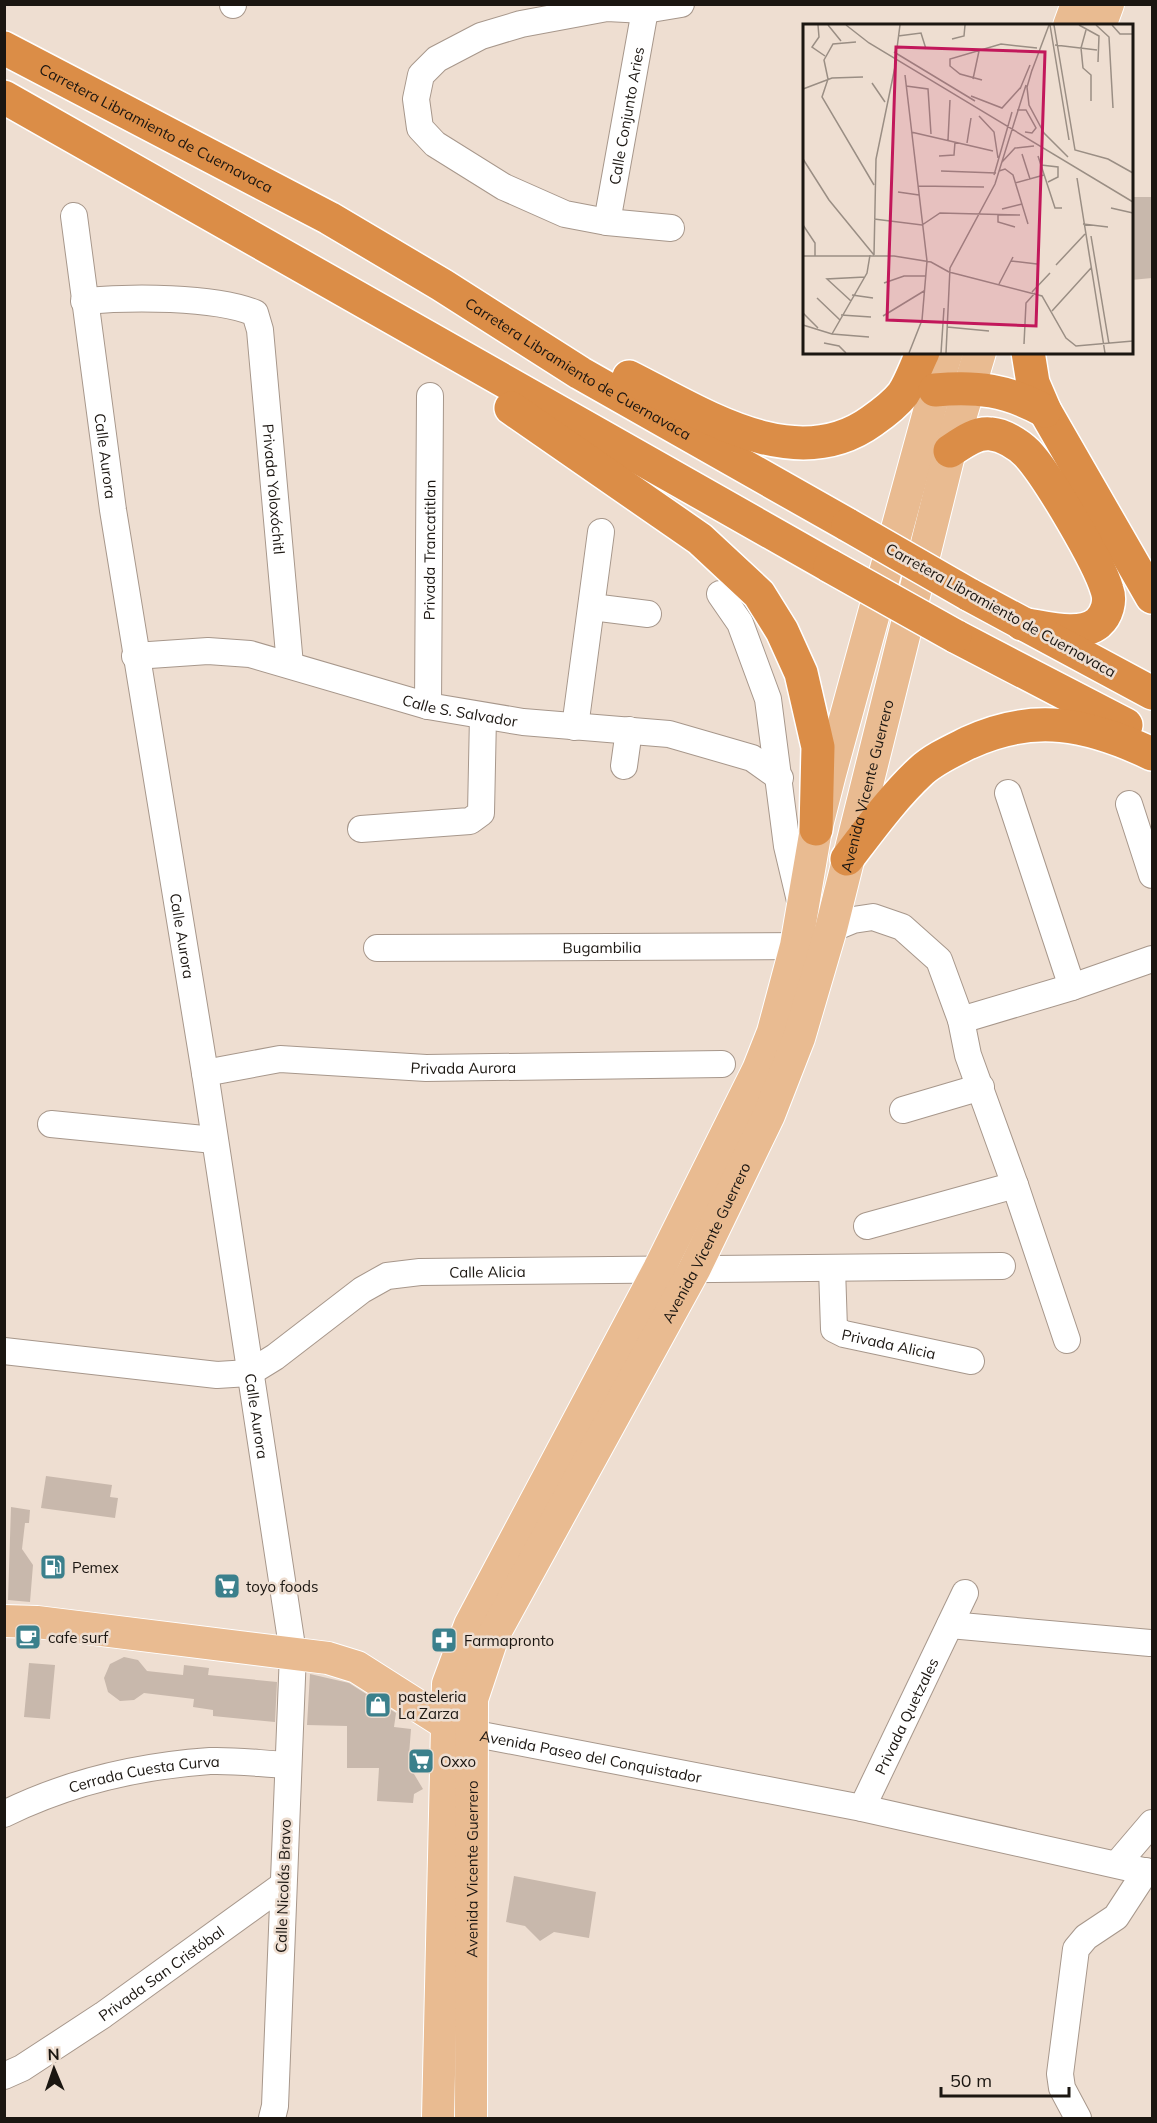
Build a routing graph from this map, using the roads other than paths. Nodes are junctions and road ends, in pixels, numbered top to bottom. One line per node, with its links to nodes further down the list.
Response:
1 (681, 4): 4 (street)
2 (1077, 4): 5 (main road)
3 (1108, 4): 6 (main road)
4 (645, 10): 10 (street, Calle Conjunto Aries); 10 (street)
5 (1070, 24)
6 (1101, 24)
7 (4, 48): 13 (highway, Carretera Libramiento de Cuernavaca)
8 (4, 97): 12 (highway)
9 (74, 216): 14 (street, Calle Aurora)
10 (607, 222): 11 (street)
11 (671, 228)
12 (331, 282): 37 (highway, bridge); 46 (highway)
13 (442, 285): 15 (highway); 29 (highway, Carretera Libramiento de Cuernavaca, bridge)
14 (84, 301): 30 (street, Calle Aurora); 31 (street, Privada Yoloxóchitl)
15 (922, 354)
16 (946, 354): 20 (main road, Avenida Vicente Guerrero)
17 (979, 354): 19 (main road, Avenida Vicente Guerrero)
18 (1028, 354): 22 (highway)
19 (968, 387): 20 (highway); 22 (highway); 23 (main road, Avenida Vicente Guerrero)
20 (934, 390): 40 (main road, Avenida Vicente Guerrero)
21 (430, 396): 33 (street, Privada Trancatitlan)
22 (1045, 411): 26 (highway)
23 (950, 451): 29 (highway); 42 (main road, Avenida Vicente Guerrero)
24 (601, 531): 27 (street)
25 (720, 594): 41 (street)
26 (1152, 597)
27 (592, 607): 28 (street); 35 (street)
28 (648, 614)
29 (1022, 624): 32 (highway, Carretera Libramiento de Cuernavaca)
30 (135, 656): 31 (street, Calle S. Salvador); 56 (street, Calle Aurora)
31 (290, 665): 33 (street, Calle S. Salvador)
32 (1152, 693)
33 (428, 706): 34 (street, Calle S. Salvador)
34 (483, 716): 35 (street, Calle S. Salvador); 45 (street)
35 (575, 727): 36 (street, Calle S. Salvador)
36 (629, 730): 39 (street); 41 (street, Calle S. Salvador)
37 (1152, 738)
38 (1152, 754): 47 (highway)
39 (624, 766)
40 (830, 774): 42 (main road); 46 (main road, Avenida Vicente Guerrero)
41 (780, 778): 49 (street)
42 (865, 784): 47 (main road, Avenida Vicente Guerrero)
43 (1008, 793): 53 (street)
44 (1129, 804): 48 (street)
45 (361, 829)
46 (816, 829): 49 (main road, Avenida Vicente Guerrero)
47 (847, 859): 50 (main road, Avenida Vicente Guerrero)
48 (1152, 873)
49 (801, 906): 50 (main road, Avenida Vicente Guerrero)
50 (818, 940): 51 (street, Bugambilia); 54 (street, Bugambilia); 64 (main road, Avenida Vicente Guerrero); 66 (main road, Avenida Vicente Guerrero)
51 (377, 948)
52 (1152, 959): 53 (street)
53 (1072, 987): 54 (street)
54 (961, 1020): 57 (street, Bugambilia)
55 (722, 1064): 56 (street, Privada Aurora)
56 (205, 1073): 60 (street, Calle Aurora)
57 (981, 1088): 58 (street); 61 (street, Bugambilia)
58 (903, 1110)
59 (51, 1124): 60 (street)
60 (214, 1140): 70 (street, Calle Aurora)
61 (1015, 1185): 62 (street); 67 (street, Bugambilia)
62 (867, 1226)
63 (1002, 1266): 65 (street, Calle Alicia)
64 (694, 1268): 65 (street, Calle Alicia); 66 (street, Calle Alicia); 76 (main road, Avenida Vicente Guerrero)
65 (832, 1268): 69 (street, Privada Alicia)
66 (659, 1269): 70 (street, Calle Alicia); 76 (main road, Avenida Vicente Guerrero)
67 (1067, 1340)
68 (4, 1351): 70 (street, Calle Alicia)
69 (971, 1361)
70 (249, 1373): 75 (street, Calle Aurora)
71 (966, 1593): 73 (street, Privada Quetzales)
72 (4, 1622): 75 (main road, Avenida Paseo del Conquistador)
73 (950, 1624): 74 (street); 78 (street, Privada Quetzales)
74 (1150, 1643)
75 (293, 1653): 76 (main road, Avenida Paseo del Conquistador); 77 (street, Calle Nicolás Bravo)
76 (458, 1728): 78 (street, Avenida Paseo del Conquistador); 86 (main road, Avenida Vicente Guerrero); 87 (main road, Avenida Vicente Guerrero)
77 (288, 1765): 79 (street, Cerrada Cuesta Curva); 83 (street, Calle Nicolás Bravo)
78 (862, 1808): 81 (street, Avenida Paseo del Conquistador)
79 (4, 1814)
80 (1152, 1823): 81 (street)
81 (1117, 1864): 82 (street, Avenida Paseo del Conquistador)
82 (1149, 1872): 88 (street)
83 (283, 1885): 84 (street, Privada San Cristóbal); 85 (street, Calle Nicolás Bravo)
84 (4, 2076)
85 (272, 2118)
86 (438, 2118)
87 (471, 2118)
88 (1078, 2118)

